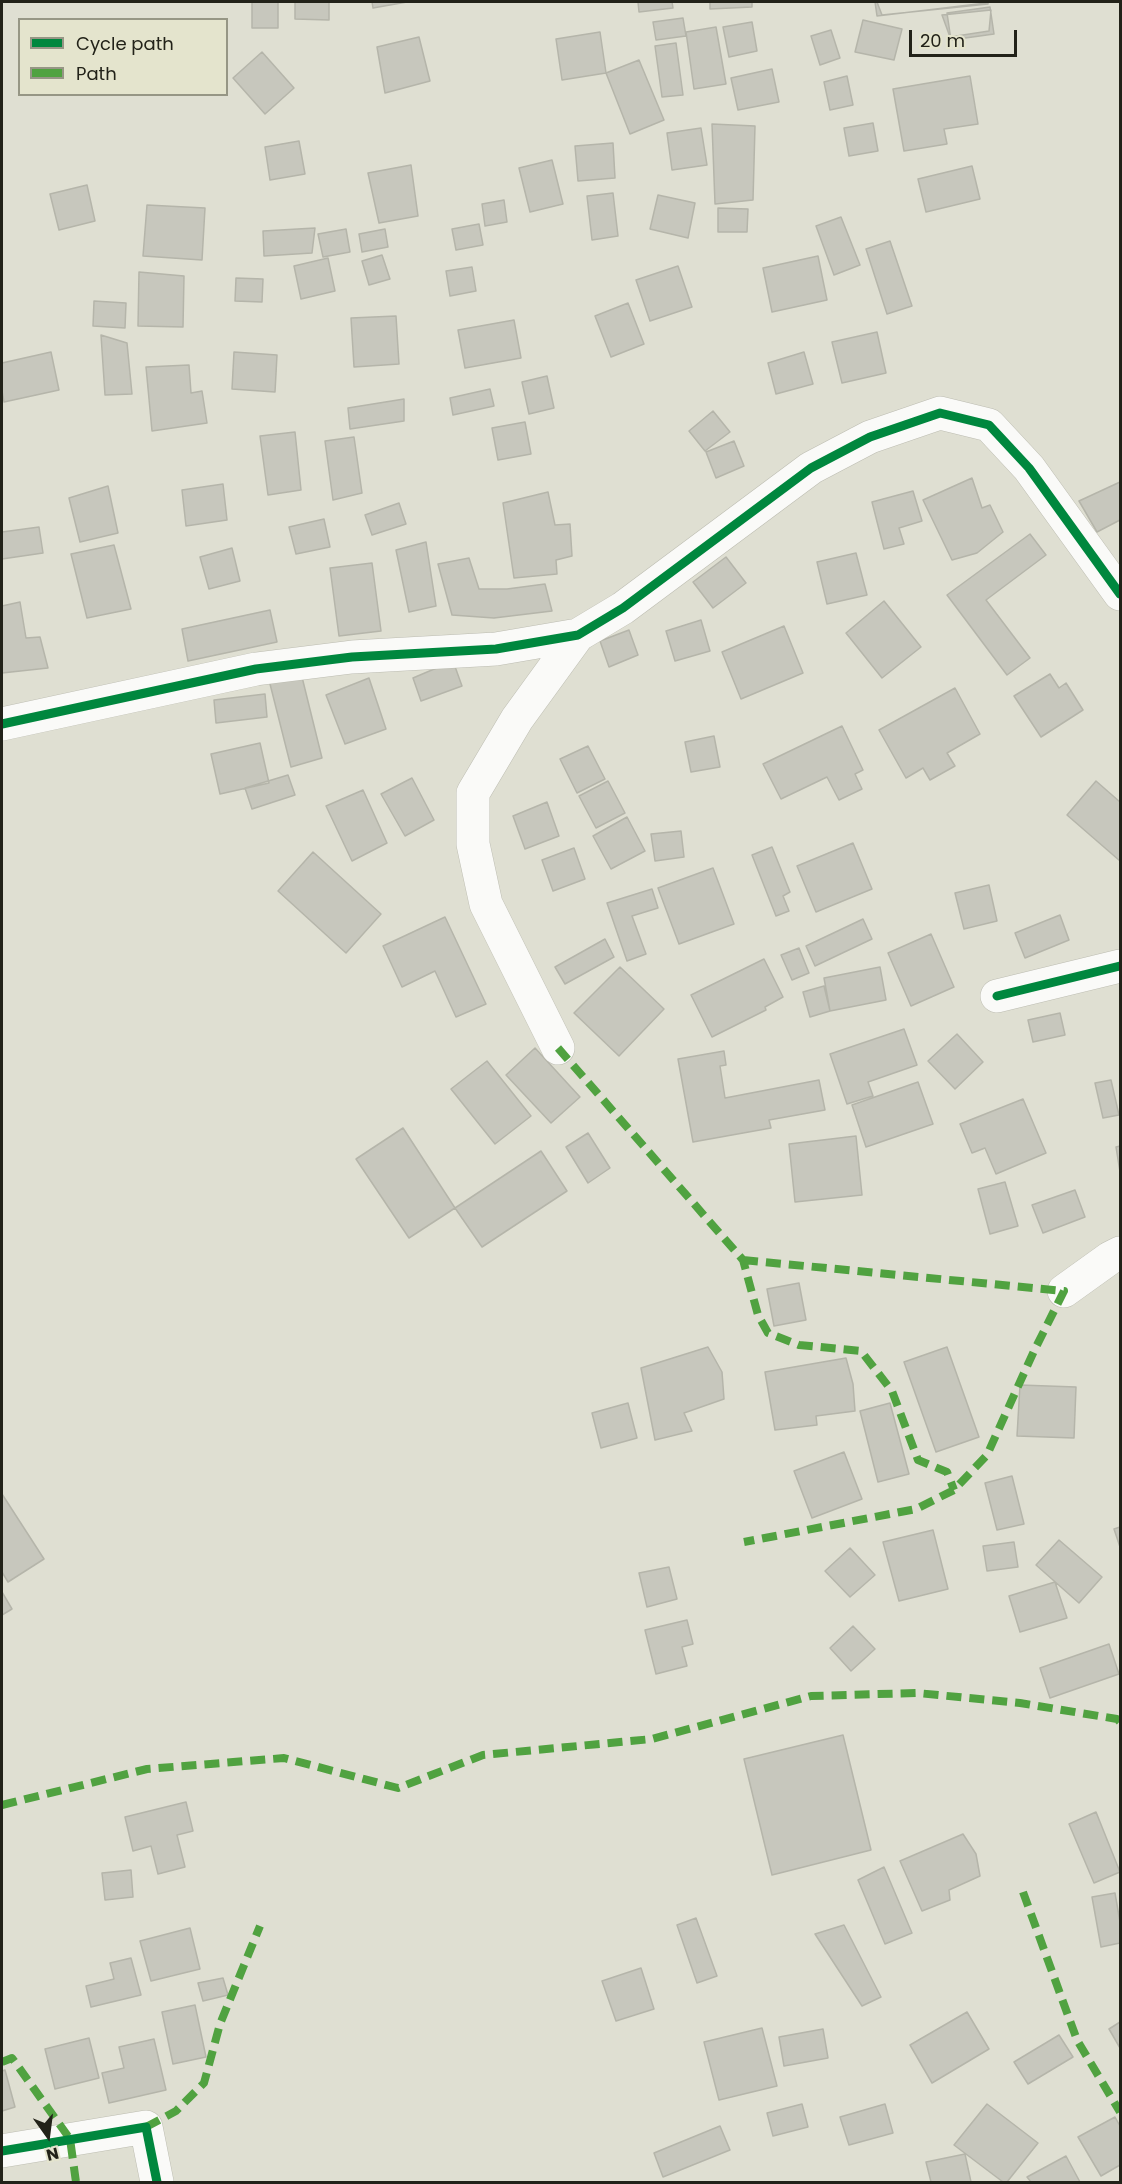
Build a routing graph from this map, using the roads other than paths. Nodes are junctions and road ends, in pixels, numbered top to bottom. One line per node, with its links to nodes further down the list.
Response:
1 (1120, 594): 2 (street)
2 (579, 635): 3 (street); 6 (street)
3 (2, 724)
4 (1120, 966): 5 (street)
5 (997, 996)
6 (558, 1048)
7 (1120, 1253): 8 (street)
8 (1065, 1291)
9 (2, 2151): 10 (street)
10 (157, 2182)

